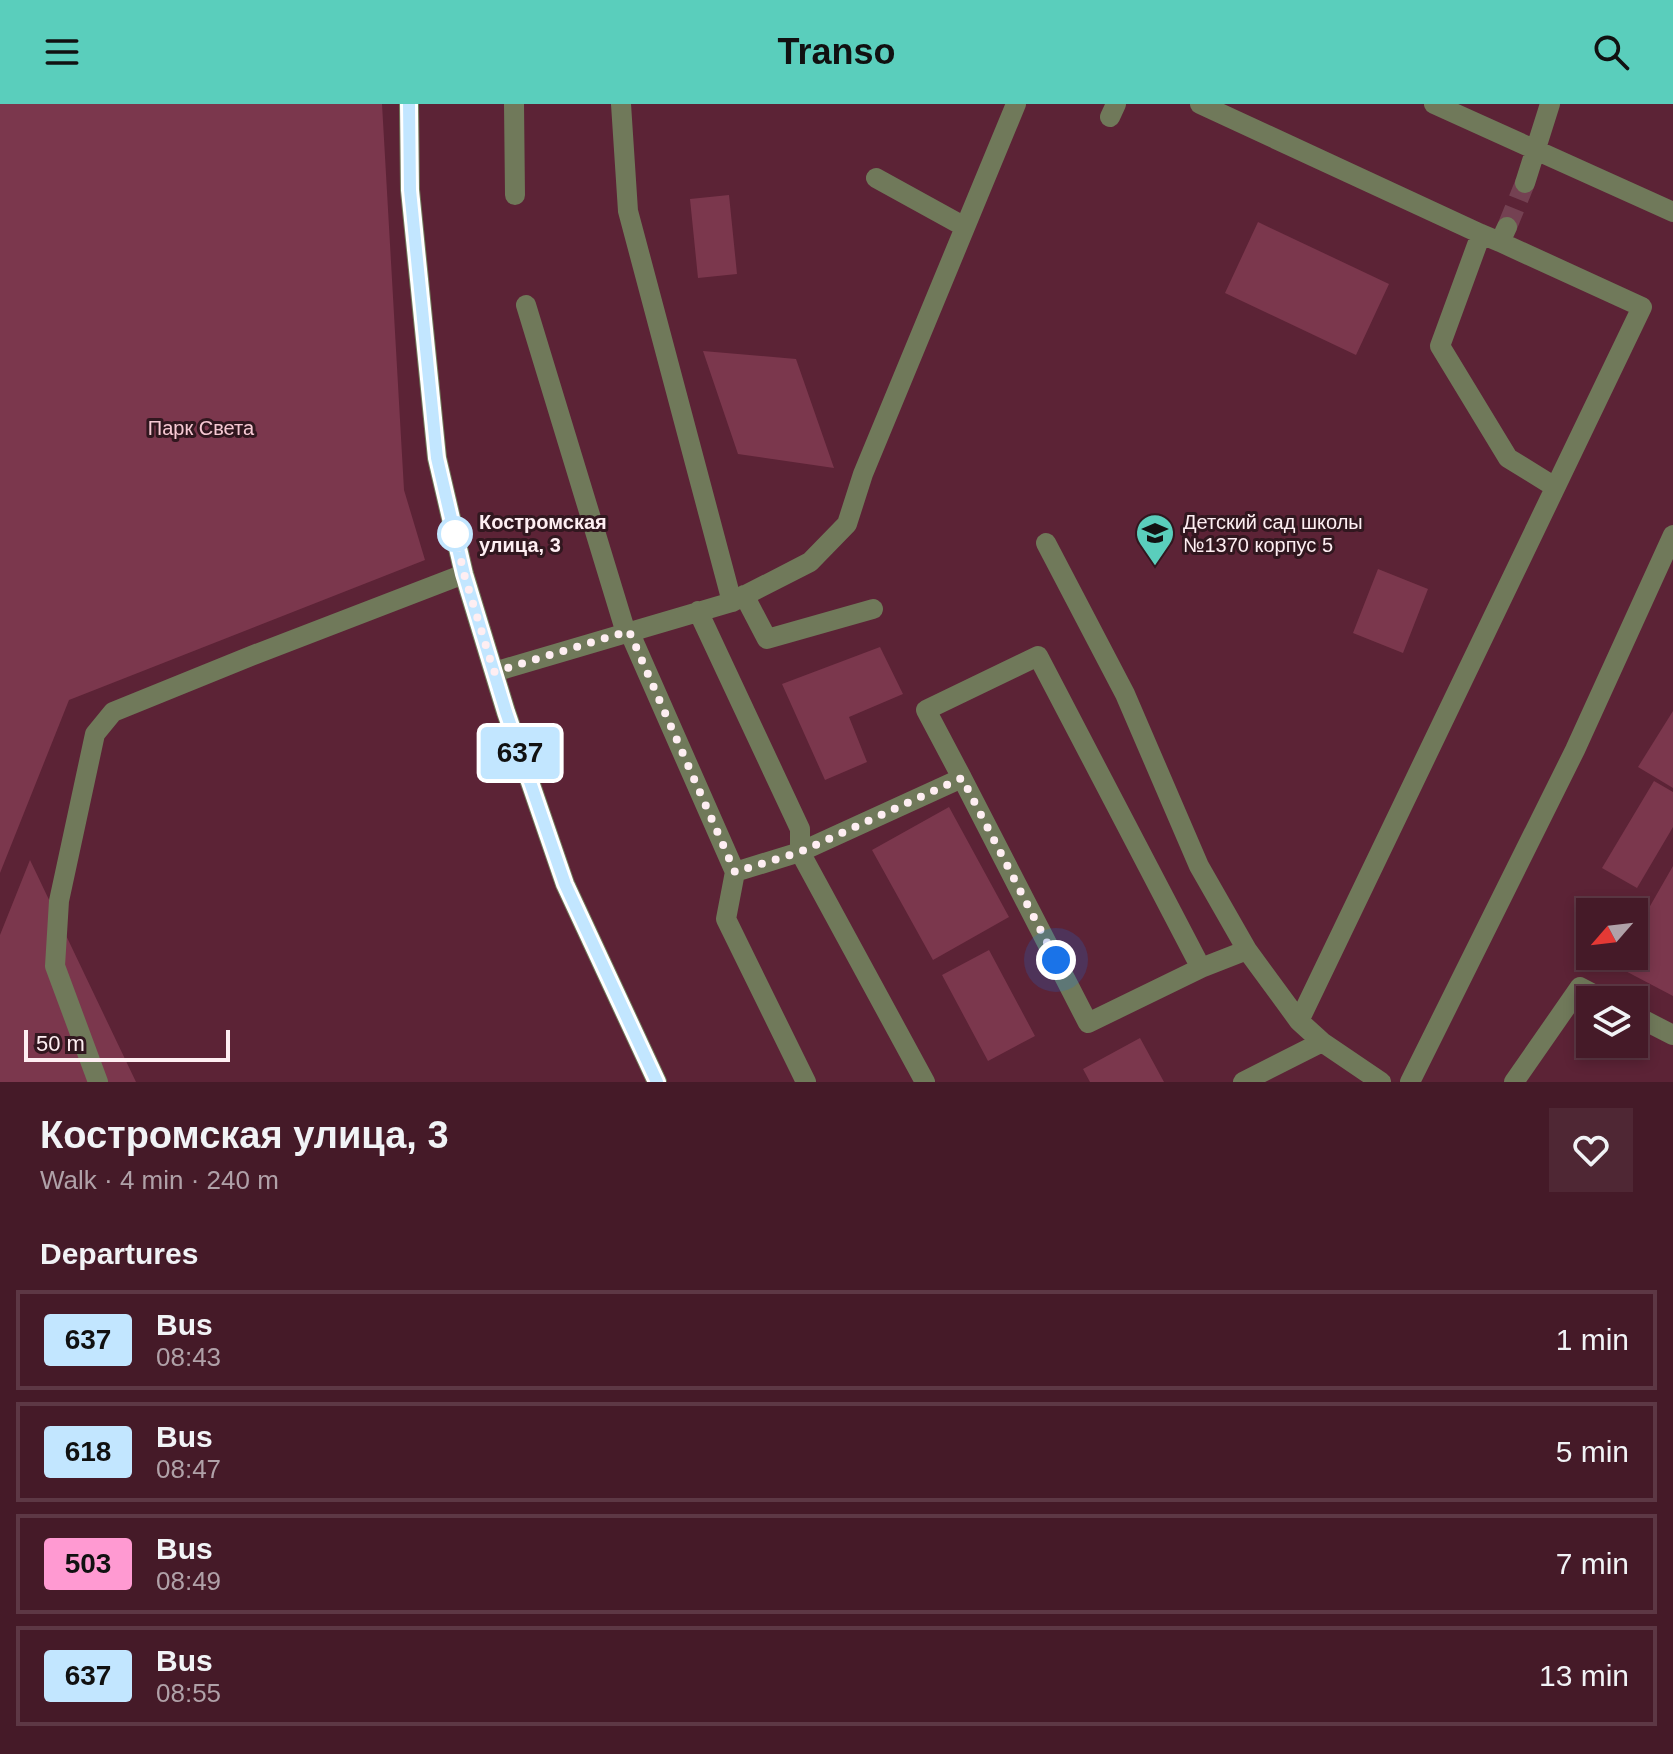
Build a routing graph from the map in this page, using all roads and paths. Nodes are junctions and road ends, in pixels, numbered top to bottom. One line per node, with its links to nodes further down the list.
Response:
1 (409, 104): 19 (street)
2 (514, 104): 11 (street)
3 (621, 104): 20 (street)
4 (1016, 104): 13 (street)
5 (1200, 104): 14 (street)
6 (1434, 104): 8 (street)
7 (1550, 104): 8 (street)
8 (1537, 149): 10 (street); 12 (street)
9 (876, 178): 13 (street)
10 (1525, 183)
11 (515, 195)
12 (1673, 212)
13 (965, 227): 20 (street)
14 (1496, 234): 16 (street); 16 (street)
15 (526, 305): 23 (street)
16 (1555, 487): 31 (street)
17 (1673, 535): 41 (street)
18 (1046, 543): 28 (street)
19 (464, 574): 24 (street); 35 (street)
20 (738, 599): 21 (street); 22 (street)
21 (873, 609)
22 (698, 611): 23 (street); 26 (street)
23 (627, 632): 24 (street); 27 (street)
24 (494, 672): 36 (street)
25 (962, 778): 26 (street); 29 (street); 29 (street)
26 (800, 852): 27 (street); 38 (street)
27 (735, 872): 37 (street)
28 (1247, 950): 29 (street); 31 (street)
29 (1201, 968)
30 (1576, 993): 42 (street)
31 (1299, 1021): 34 (street)
32 (1648, 1022): 33 (street)
33 (1673, 1035)
34 (1322, 1042): 39 (street); 40 (street)
35 (98, 1082)
36 (657, 1082)
37 (806, 1082)
38 (925, 1082)
39 (1243, 1082)
40 (1381, 1082)
41 (1410, 1082)
42 (1514, 1082)

